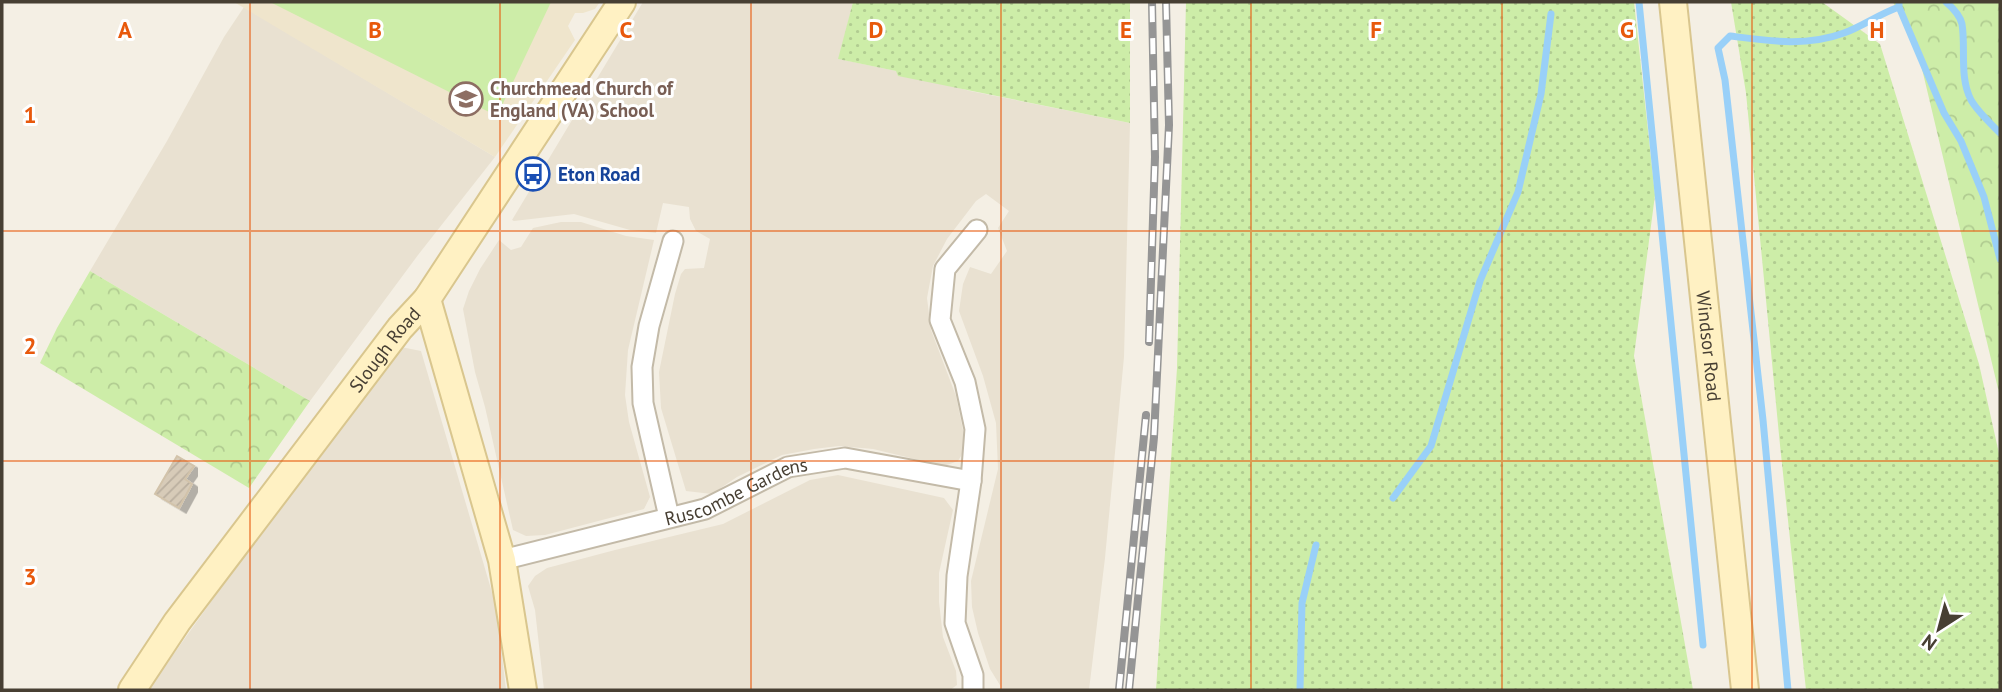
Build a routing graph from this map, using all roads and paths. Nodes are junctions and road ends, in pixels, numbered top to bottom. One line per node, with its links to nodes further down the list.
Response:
1 (622, 2): 5 (main road, Slough Road)
2 (1672, 2): 12 (main road, Windsor Road)
3 (977, 230): 6 (street)
4 (673, 241): 7 (street)
5 (426, 299): 8 (main road); 9 (main road, Slough Road)
6 (971, 481): 7 (street, Ruscombe Gardens); 11 (street)
7 (669, 517): 8 (street, Ruscombe Gardens)
8 (502, 560): 10 (main road)
9 (132, 690)
10 (523, 690)
11 (973, 690)
12 (1745, 690)

